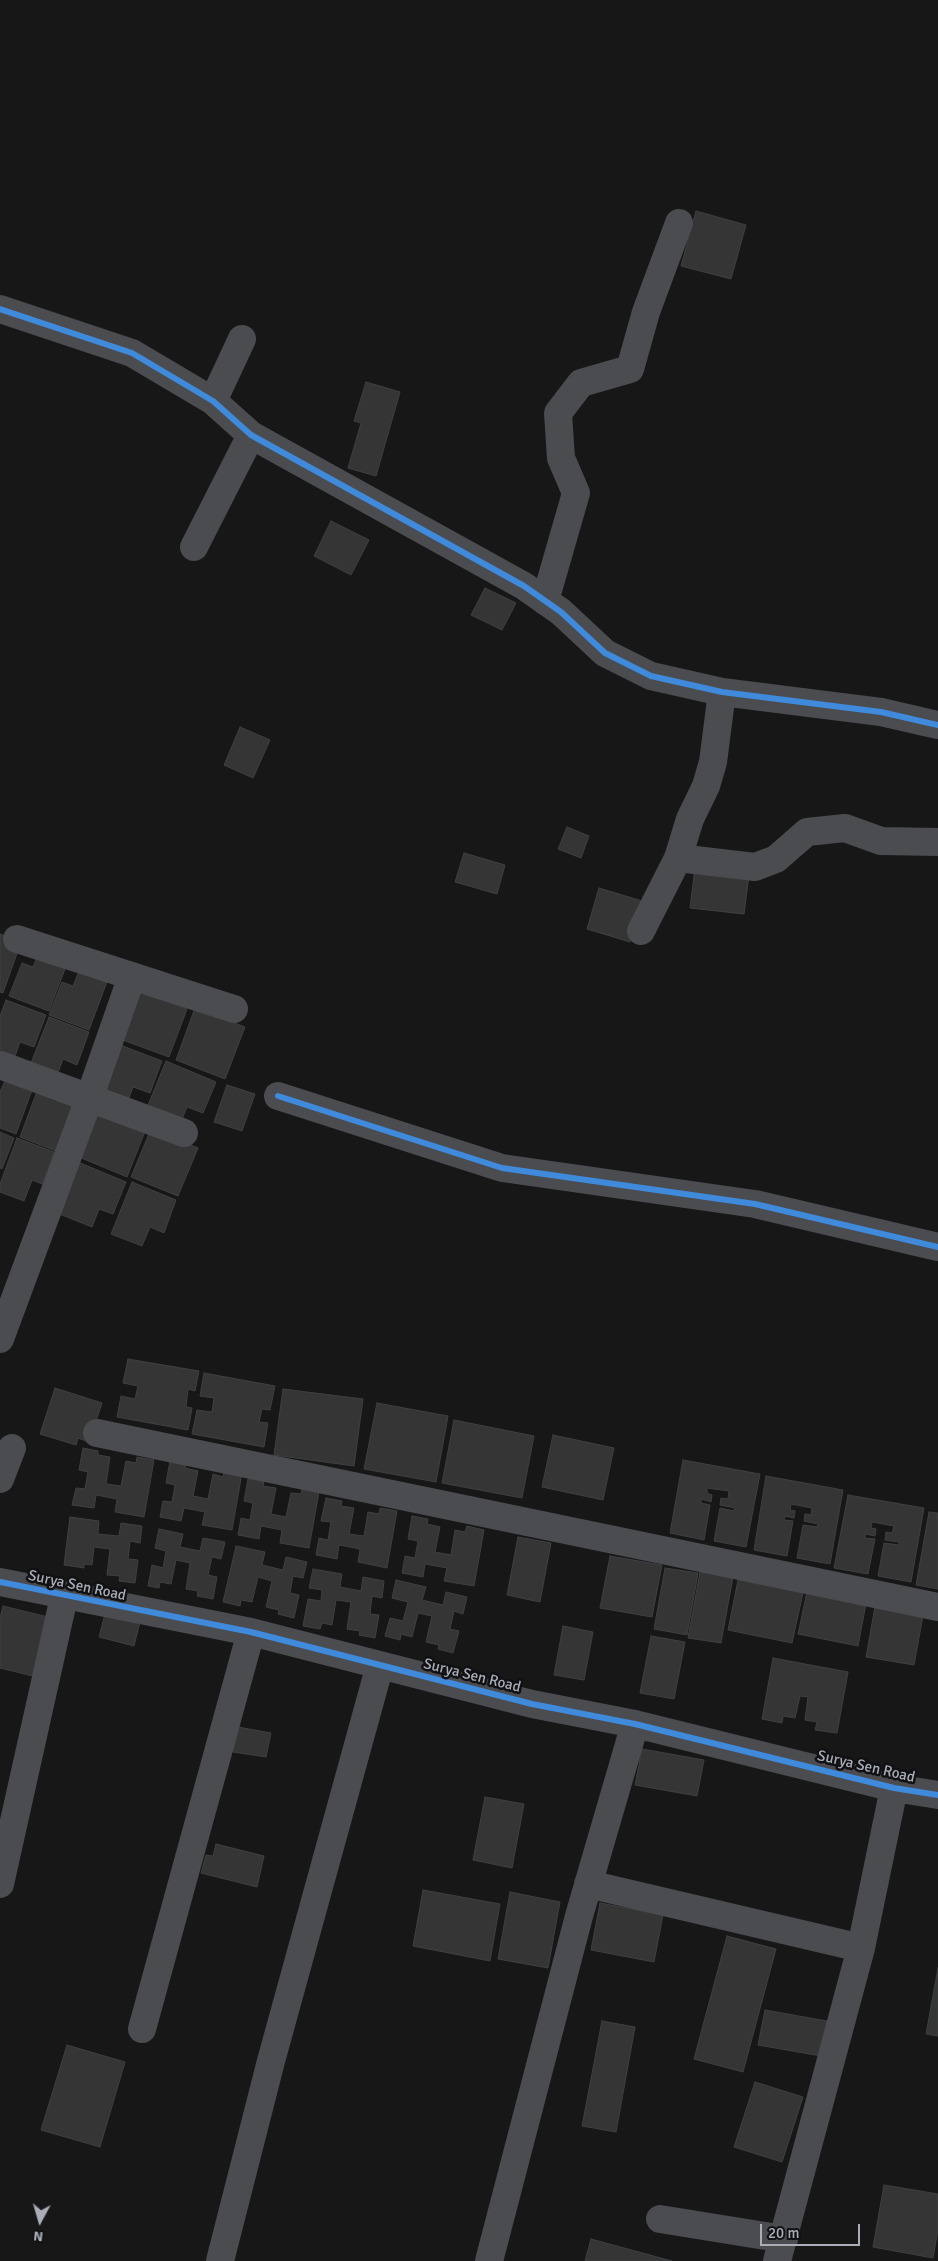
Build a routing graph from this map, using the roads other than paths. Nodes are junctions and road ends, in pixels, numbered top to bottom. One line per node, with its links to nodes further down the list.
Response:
1 (679, 223): 7 (street)
2 (0, 309): 4 (street)
3 (242, 339): 4 (street)
4 (213, 401): 5 (street)
5 (251, 435): 6 (street); 7 (street)
6 (194, 547)
7 (545, 601): 8 (street)
8 (722, 692): 9 (street); 11 (street)
9 (938, 725)
10 (938, 842): 11 (street)
11 (678, 858): 12 (street)
12 (641, 931)
13 (17, 939): 14 (street)
14 (132, 976): 15 (street); 18 (street)
15 (234, 1009)
16 (0, 1065): 18 (street)
17 (278, 1096): 20 (street)
18 (89, 1099): 19 (street); 21 (street)
19 (184, 1133)
20 (938, 1247)
21 (0, 1339)
22 (97, 1433): 27 (street)
23 (12, 1448): 24 (street)
24 (0, 1479)
25 (0, 1582): 26 (street, Surya Sen Road)
26 (64, 1597): 28 (street, Surya Sen Road); 33 (street)
27 (938, 1607)
28 (251, 1632): 29 (street, Surya Sen Road); 36 (street)
29 (380, 1665): 30 (street, Surya Sen Road); 39 (street)
30 (635, 1724): 31 (street, Surya Sen Road); 34 (street)
31 (894, 1788): 32 (street, Surya Sen Road); 35 (street)
32 (938, 1795)
33 (0, 1884)
34 (588, 1884): 35 (street); 40 (street)
35 (861, 1948): 38 (street)
36 (142, 2029)
37 (660, 2220): 38 (street)
38 (780, 2250)
39 (220, 2261)
40 (489, 2261)

